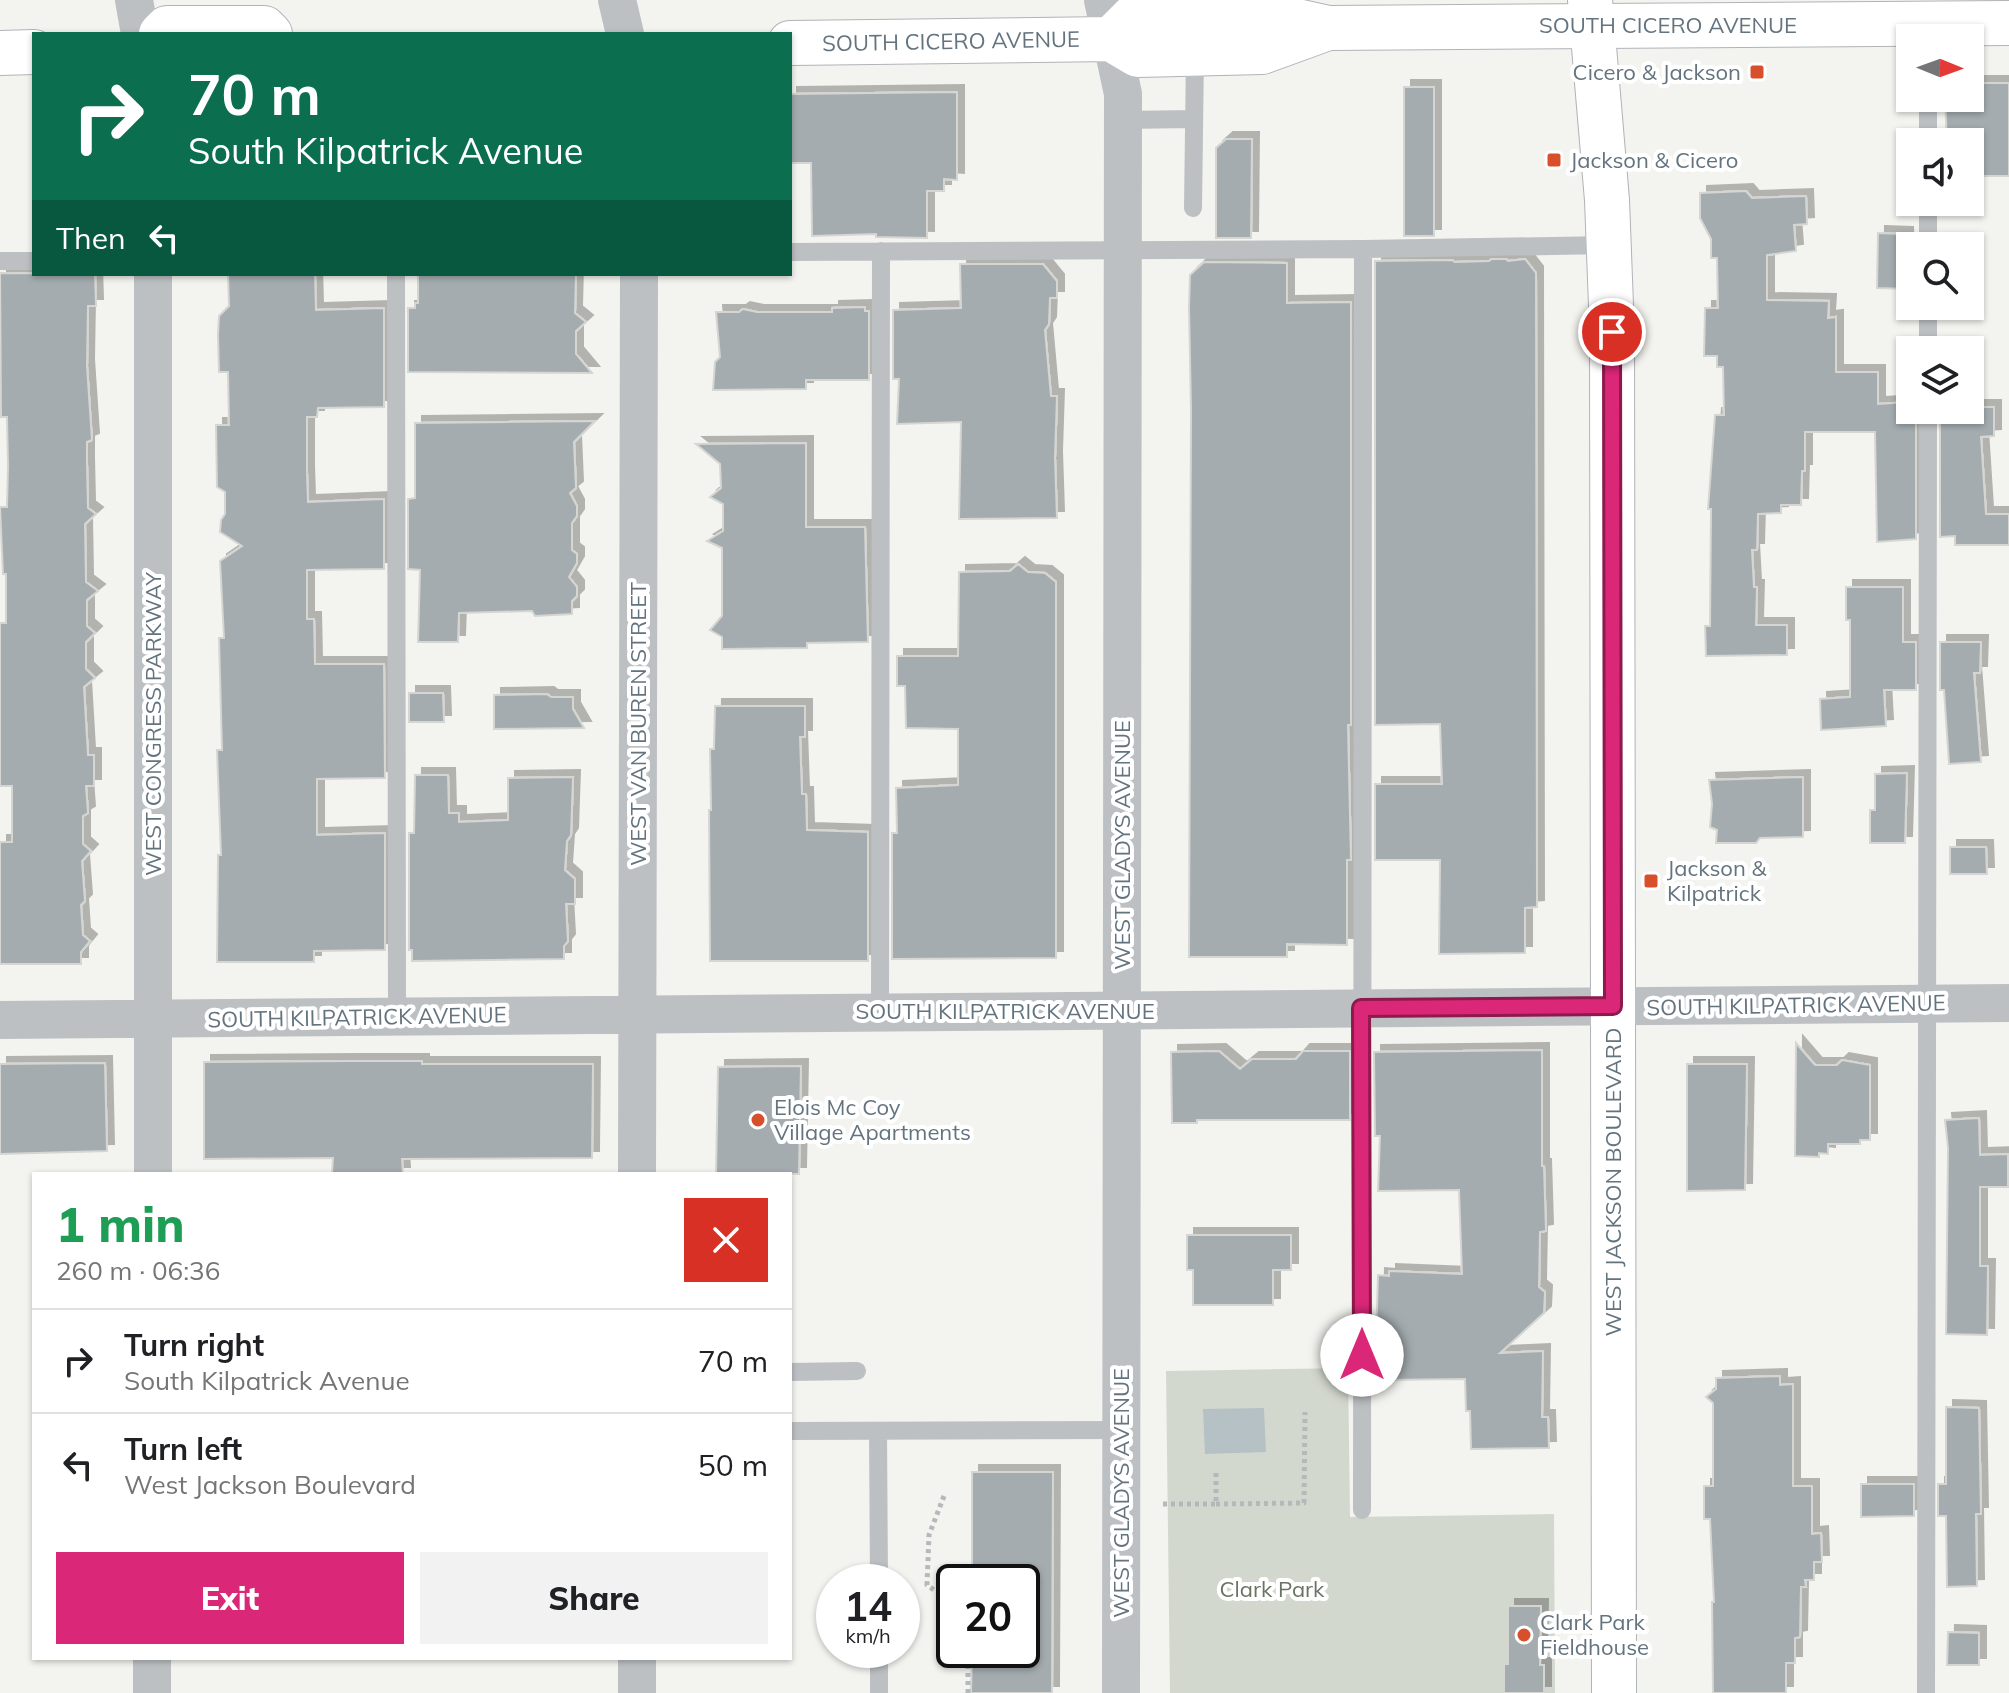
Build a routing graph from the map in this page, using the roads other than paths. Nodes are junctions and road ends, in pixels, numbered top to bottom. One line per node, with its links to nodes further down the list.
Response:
1 (134, 0): 10 (street)
2 (617, 0): 13 (street)
3 (1590, 13): 4 (street, SOUTH CICERO AVENUE); 9 (street, SOUTH CICERO AVENUE); 21 (street, WEST JACKSON BOULEVARD)
4 (1805, 15): 8 (street, SOUTH CICERO AVENUE)
5 (1107, 20): 9 (street, SOUTH CICERO AVENUE); 14 (street, SOUTH CICERO AVENUE); 17 (street, SOUTH CICERO AVENUE); 19 (street, WEST GLADYS AVENUE)
6 (2009, 23): 7 (street, SOUTH CICERO AVENUE)
7 (1984, 25)
8 (1896, 27)
9 (1328, 28): 17 (street, SOUTH CICERO AVENUE)
10 (140, 32)
11 (163, 32): 12 (street)
12 (268, 32)
13 (625, 32)
14 (792, 43)
15 (32, 52): 16 (street)
16 (0, 53)
17 (1195, 54): 18 (lane)
18 (1194, 119): 19 (lane); 20 (lane)
19 (1123, 120): 24 (street, WEST GLADYS AVENUE)
20 (1193, 208)
21 (1609, 245): 22 (lane); 34 (street, WEST JACKSON BOULEVARD)
22 (1363, 249): 24 (lane); 35 (lane)
23 (881, 251): 24 (lane); 25 (lane); 37 (lane)
24 (1123, 251): 36 (street, WEST GLADYS AVENUE)
25 (792, 252)
26 (0, 261): 27 (lane)
27 (32, 261)
28 (153, 276): 40 (street, WEST CONGRESS PARKWAY)
29 (396, 276): 39 (lane)
30 (639, 276): 38 (street, WEST VAN BUREN STREET)
31 (1928, 424): 32 (lane)
32 (1928, 1003): 33 (street, SOUTH KILPATRICK AVENUE); 34 (street, SOUTH KILPATRICK AVENUE); 59 (lane)
33 (2009, 1003)
34 (1613, 1006): 35 (street, SOUTH KILPATRICK AVENUE); 58 (street, WEST JACKSON BOULEVARD)
35 (1361, 1008): 36 (street, SOUTH KILPATRICK AVENUE); 49 (lane)
36 (1122, 1010): 37 (street, SOUTH KILPATRICK AVENUE); 46 (street, WEST GLADYS AVENUE)
37 (880, 1012): 38 (street, SOUTH KILPATRICK AVENUE)
38 (637, 1014): 39 (street, SOUTH KILPATRICK AVENUE); 43 (street, WEST VAN BUREN STREET)
39 (397, 1016): 40 (street, SOUTH KILPATRICK AVENUE)
40 (154, 1019): 41 (street, SOUTH KILPATRICK AVENUE); 42 (street, WEST CONGRESS PARKWAY)
41 (0, 1020)
42 (153, 1172)
43 (637, 1172)
44 (857, 1371): 45 (lane)
45 (792, 1372)
46 (1121, 1430): 48 (lane); 57 (street, WEST GLADYS AVENUE)
47 (792, 1431): 48 (lane)
48 (878, 1431): 50 (lane)
49 (1362, 1510)
50 (879, 1564)
51 (152, 1660): 54 (street)
52 (637, 1660): 55 (street)
53 (879, 1668): 56 (lane)
54 (152, 1693)
55 (637, 1693)
56 (879, 1693)
57 (1121, 1693)
58 (1614, 1693)
59 (1926, 1693)

